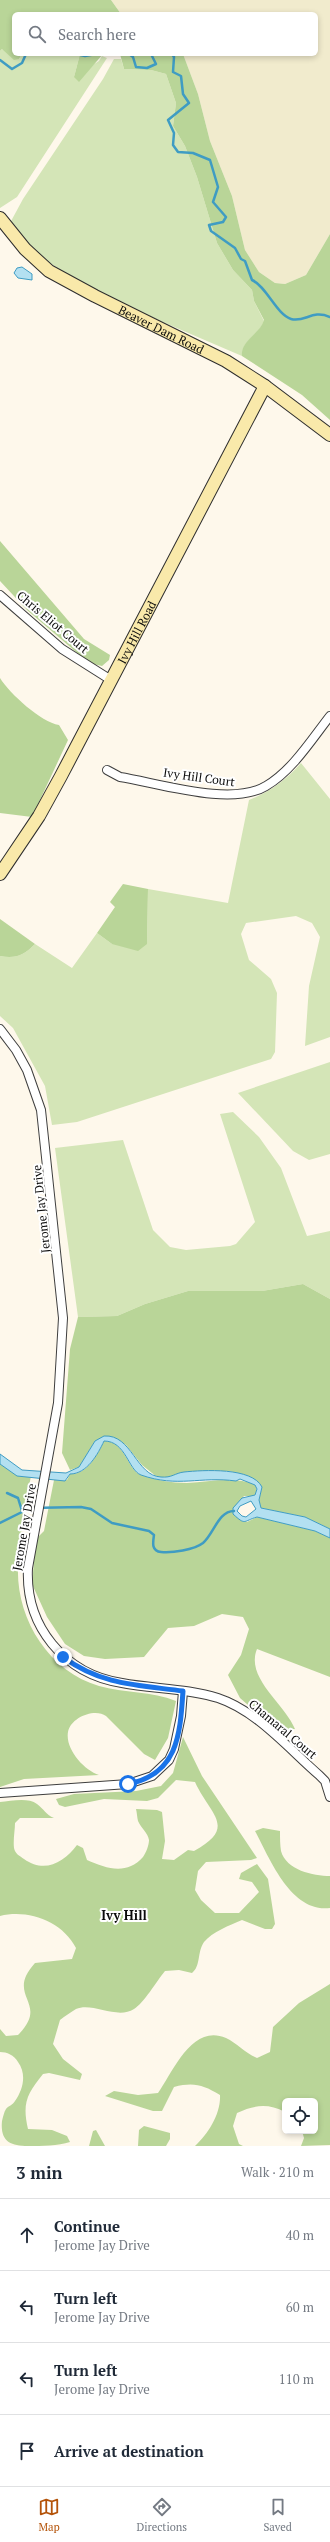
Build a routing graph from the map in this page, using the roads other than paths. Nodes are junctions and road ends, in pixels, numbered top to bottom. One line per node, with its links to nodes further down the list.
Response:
1 (0, 218): 2 (street, Beaver Dam Road)
2 (265, 386): 3 (street, Beaver Dam Road); 5 (street, Ivy Hill Road)
3 (330, 435)
4 (0, 594): 5 (street, Chris Eliot Court)
5 (111, 680): 8 (street, Ivy Hill Road)
6 (330, 716): 7 (street, Ivy Hill Court)
7 (106, 770)
8 (0, 874)
9 (0, 1029): 10 (street, Jerome Jay Drive)
10 (183, 1691): 11 (street); 12 (street, Chamaral Court)
11 (0, 1793)
12 (330, 1797)

